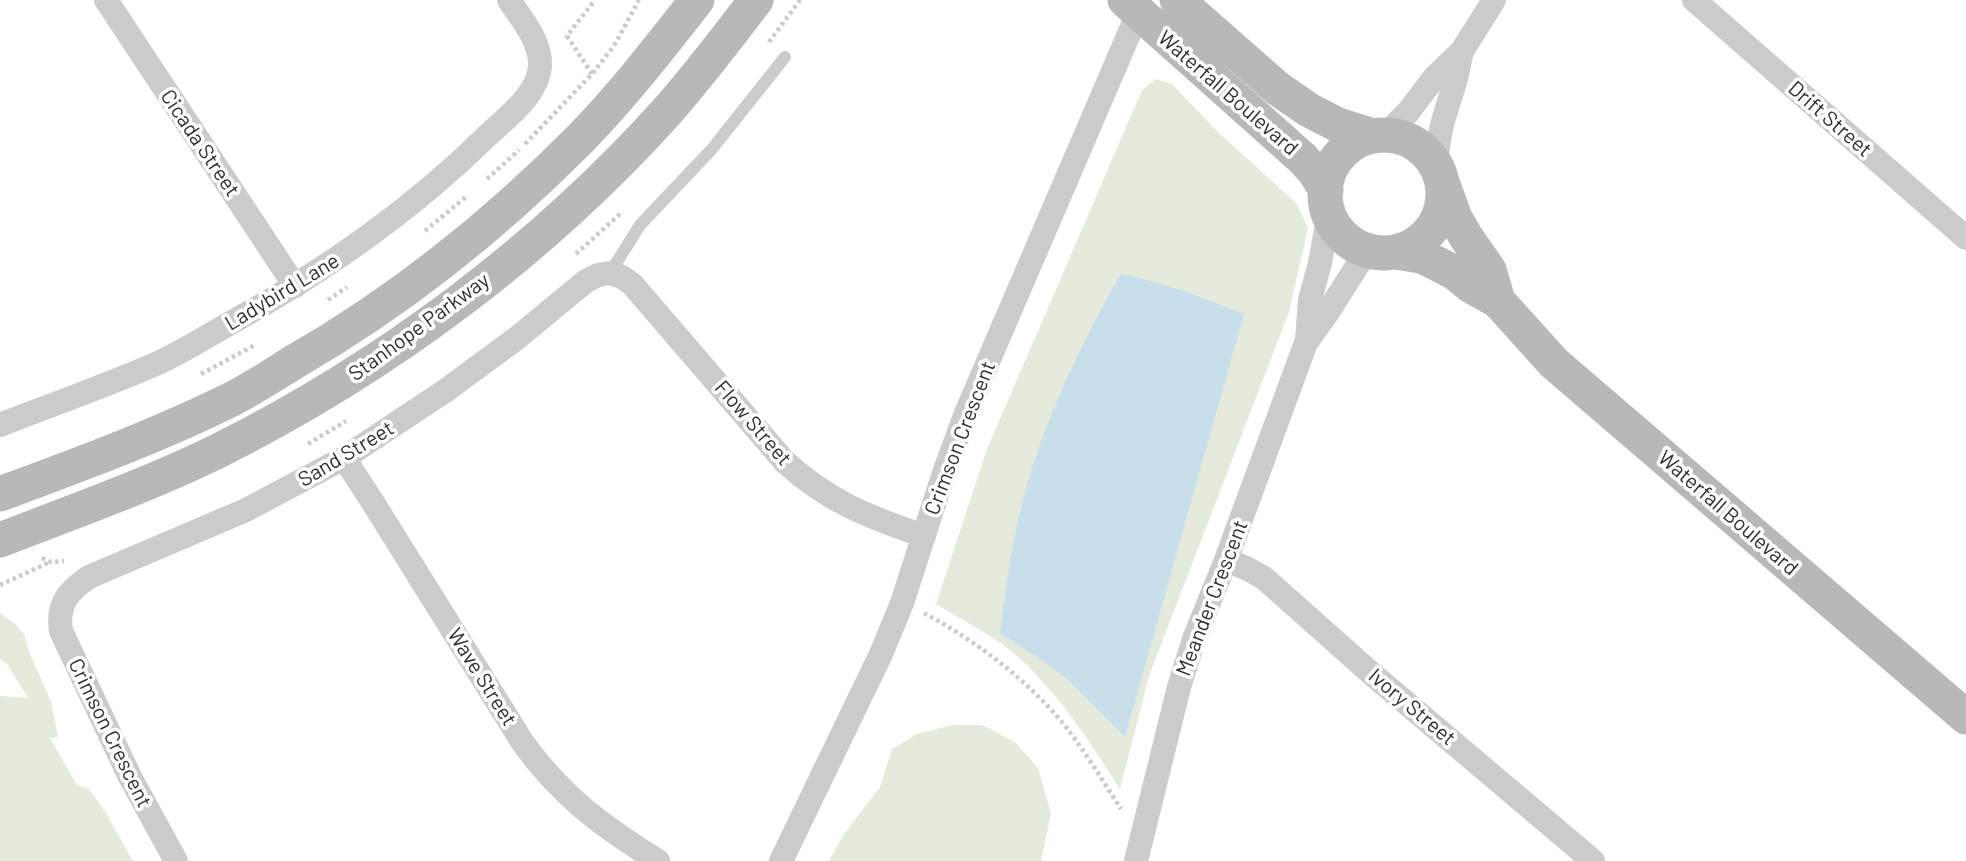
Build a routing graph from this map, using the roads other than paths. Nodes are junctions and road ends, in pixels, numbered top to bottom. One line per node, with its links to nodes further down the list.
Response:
1 (106, 0): 17 (street, Cicada Street)
2 (509, 0): 17 (street, Ladybird Lane)
3 (697, 0): 22 (main road, Stanhope Parkway)
4 (756, 0): 24 (main road, Stanhope Parkway)
5 (1177, 0): 11 (main road, Waterfall Boulevard)
6 (1494, 0): 9 (street)
7 (1694, 0): 14 (street, Drift Street)
8 (1131, 7): 13 (main road, Waterfall Boulevard); 23 (street, Crimson Crescent)
9 (1462, 51): 11 (street); 12 (street)
10 (785, 57): 16 (lane)
11 (1379, 136): 12 (main road); 13 (main road)
12 (1439, 175): 15 (main road); 18 (main road, Waterfall Boulevard)
13 (1327, 202): 15 (main road); 19 (street, Meander Crescent)
14 (1966, 238)
15 (1383, 252): 18 (main road, Waterfall Boulevard); 19 (street, Meander Crescent)
16 (610, 273): 21 (street, Sand Street); 23 (street, Flow Street)
17 (295, 286): 20 (street, Ladybird Lane)
18 (1498, 301): 27 (main road, Waterfall Boulevard)
19 (1307, 340): 25 (street, Meander Crescent)
20 (0, 425)
21 (344, 458): 26 (street, Sand Street); 29 (street, Wave Street)
22 (0, 494)
23 (924, 536): 30 (street, Crimson Crescent)
24 (0, 540)
25 (1226, 560): 31 (street, Meander Crescent); 32 (street, Ivory Street)
26 (64, 601): 28 (street, Crimson Crescent)
27 (1966, 717)
28 (176, 861)
29 (658, 861)
30 (781, 861)
31 (1136, 861)
32 (1593, 861)

